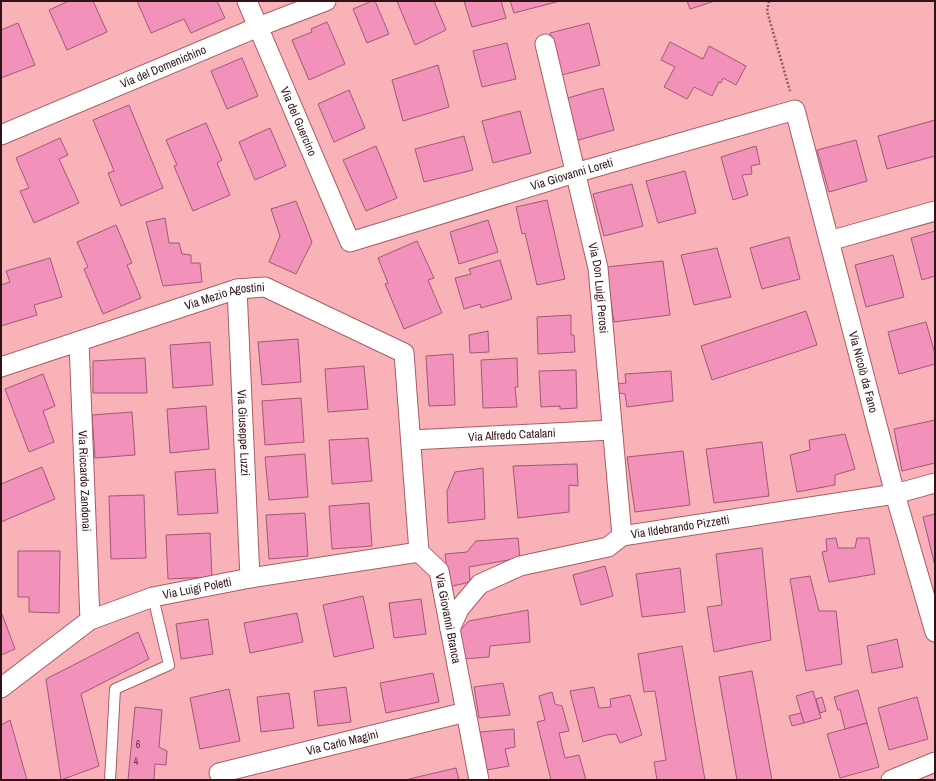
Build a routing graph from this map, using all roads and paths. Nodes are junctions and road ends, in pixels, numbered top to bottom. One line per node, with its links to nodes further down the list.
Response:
1 (247, 1): 4 (street, Via del Guercino)
2 (326, 1): 4 (street, Via del Domenichino)
3 (769, 1): 6 (path)
4 (258, 27): 7 (street, Via del Domenichino); 11 (street, Via del Guercino)
5 (545, 44): 8 (street, Via Don Luigi Perosi)
6 (795, 110): 8 (street, Via Giovanni Loreti); 10 (street, Via Nicolò da Fano)
7 (1, 135)
8 (575, 173): 11 (street, Via Giovanni Loreti); 15 (street, Via Don Luigi Perosi)
9 (935, 211): 10 (street)
10 (829, 241): 18 (street, Via Nicolò da Fano)
11 (350, 242)
12 (237, 289): 13 (street, Via Mezio Agostini); 16 (street, Via Mezio Agostini); 21 (street, Via Giuseppe Luzzi)
13 (78, 342): 14 (street, Via Mezio Agostini); 23 (street, Via Riccardo Zandonai)
14 (1, 368)
15 (612, 430): 16 (street, Via Alfredo Catalani); 19 (street, Via Don Luigi Perosi)
16 (411, 440): 20 (street)
17 (935, 483): 18 (street, Via Ildebrando Pizzetti)
18 (895, 494): 19 (street, Via Ildebrando Pizzetti); 25 (street, Via Nicolò da Fano)
19 (622, 536): 24 (street, Via Ildebrando Pizzetti)
20 (419, 552): 21 (street, Via Luigi Poletti); 24 (street, Via Giovanni Branca)
21 (250, 578): 22 (street, Via Luigi Poletti)
22 (153, 597): 23 (street, Via Luigi Poletti); 30 (lane)
23 (90, 620): 26 (street, Via Luigi Poletti)
24 (450, 630): 27 (street, Via Giovanni Branca)
25 (935, 632)
26 (1, 688)
27 (466, 712): 29 (street, Via Carlo Magini); 31 (street, Via Giovanni Branca)
28 (935, 762): 32 (street)
29 (219, 773)
30 (110, 780)
31 (480, 780)
32 (891, 780)

